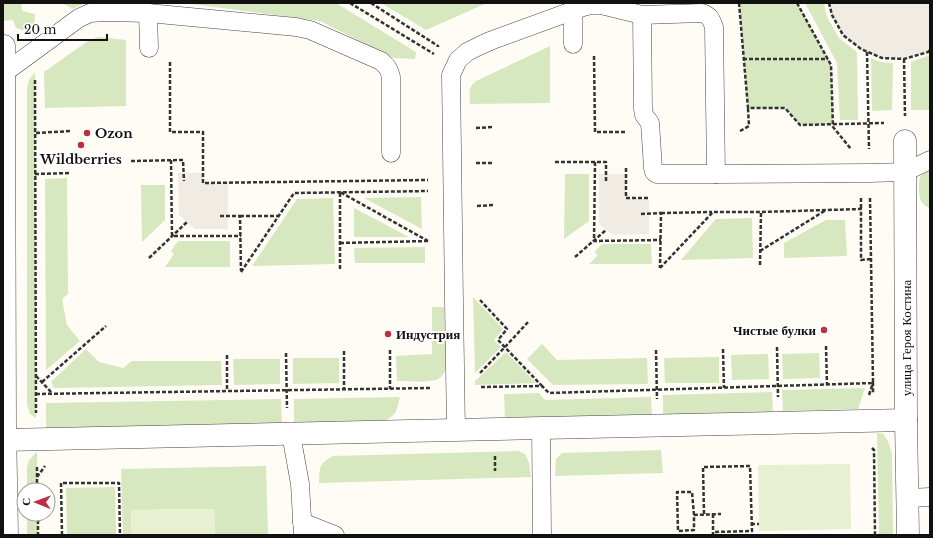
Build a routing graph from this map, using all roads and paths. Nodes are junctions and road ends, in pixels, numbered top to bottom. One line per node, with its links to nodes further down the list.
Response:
1 (350, 3): 16 (path)
2 (371, 3): 11 (path)
3 (738, 3): 19 (path)
4 (797, 3): 18 (path)
5 (829, 3): 15 (path)
6 (573, 11): 8 (lane); 9 (lane); 49 (lane)
7 (148, 13): 12 (lane); 13 (lane); 32 (lane)
8 (642, 15): 45 (lane); 45 (lane)
9 (573, 41): 31 (path)
10 (4, 46): 21 (street)
11 (438, 46)
12 (149, 48)
13 (35, 50): 21 (lane); 30 (path)
14 (930, 50): 20 (path)
15 (867, 52): 20 (path); 24 (path)
16 (434, 54)
17 (170, 57): 49 (path)
18 (828, 58): 19 (path); 23 (path)
19 (743, 59): 22 (path)
20 (904, 59): 29 (path)
21 (4, 72): 46 (street)
22 (748, 108): 23 (path); 28 (path)
23 (833, 124): 24 (path)
24 (868, 124): 29 (path); 43 (path)
25 (493, 127): 26 (path)
26 (472, 128)
27 (71, 131): 30 (path)
28 (738, 132)
29 (905, 132): 41 (street, улица Героя Костина)
30 (36, 133): 44 (path)
31 (626, 139)
32 (391, 153)
33 (171, 160): 35 (path); 47 (path); 65 (path)
34 (930, 160): 41 (lane)
35 (131, 161)
36 (494, 162): 39 (path)
37 (555, 162): 38 (path)
38 (595, 162): 48 (path); 70 (path)
39 (473, 163)
40 (626, 167): 51 (path)
41 (905, 172): 43 (lane); 106 (street, улица Героя Костина)
42 (71, 173): 44 (path)
43 (869, 173): 45 (lane)
44 (35, 174): 46 (path); 91 (path)
45 (716, 174)
46 (4, 175): 90 (street)
47 (184, 181)
48 (606, 182)
49 (444, 190): 50 (path); 67 (lane)
50 (340, 192): 62 (path); 69 (path); 71 (path)
51 (649, 198)
52 (474, 206): 53 (path)
53 (494, 206)
54 (861, 209): 55 (path); 75 (path); 75 (path)
55 (827, 210): 57 (path); 72 (path)
56 (713, 212): 57 (path); 58 (path); 68 (path)
57 (761, 212): 72 (path)
58 (661, 213): 59 (path); 68 (path)
59 (641, 214)
60 (220, 216): 61 (path)
61 (240, 216): 62 (path); 66 (path)
62 (278, 216): 66 (path)
63 (187, 222): 65 (path)
64 (606, 230): 70 (path)
65 (172, 236): 66 (path); 74 (path)
66 (241, 236)
67 (453, 240): 69 (path); 96 (lane)
68 (660, 240): 70 (path)
69 (428, 241): 71 (path)
70 (594, 241): 73 (path)
71 (340, 243): 77 (path)
72 (760, 251): 76 (path)
73 (575, 257)
74 (149, 258)
75 (871, 259): 93 (path)
76 (760, 265)
77 (340, 269)
78 (478, 298): 82 (path)
79 (529, 321): 82 (path)
80 (106, 326): 92 (path)
81 (826, 346): 93 (path)
82 (505, 347): 94 (path); 96 (path)
83 (777, 347): 95 (path)
84 (723, 349): 97 (path)
85 (390, 350): 98 (path)
86 (656, 350): 101 (path)
87 (344, 351): 100 (path)
88 (286, 353): 99 (path)
89 (227, 355): 102 (path)
90 (4, 359): 110 (street)
91 (36, 376): 92 (path); 104 (path)
92 (42, 382): 103 (path)
93 (827, 385): 95 (path)
94 (542, 386): 96 (path); 101 (path)
95 (778, 386): 97 (path); 107 (path)
96 (463, 388): 98 (path); 111 (lane)
97 (724, 388): 101 (path)
98 (390, 389): 100 (path)
99 (287, 390): 100 (path); 102 (path); 112 (path)
100 (344, 390)
101 (656, 390): 108 (path)
102 (227, 391): 103 (path)
103 (52, 393): 104 (path)
104 (36, 394): 105 (path)
105 (36, 418)
106 (906, 420): 107 (street); 116 (street, улица Героя Костина)
107 (779, 423): 108 (street)
108 (658, 425): 109 (street)
109 (541, 428): 111 (street); 131 (lane)
110 (5, 430): 112 (street); 126 (street)
111 (456, 430): 112 (street)
112 (289, 434): 124 (lane)
113 (37, 465): 114 (path)
114 (37, 482)
115 (930, 497): 116 (lane)
116 (908, 498): 132 (street, улица Героя Костина)
117 (704, 514): 118 (path); 120 (path); 122 (path)
118 (712, 514): 119 (path); 125 (path)
119 (722, 514)
120 (694, 515): 120 (path)
121 (38, 522): 127 (path)
122 (751, 524): 123 (path); 125 (path)
123 (759, 524)
124 (303, 528): 130 (lane)
125 (713, 533)
126 (7, 535)
127 (38, 535)
128 (62, 535): 129 (path)
129 (120, 535)
130 (335, 535)
131 (542, 535)
132 (908, 535)

